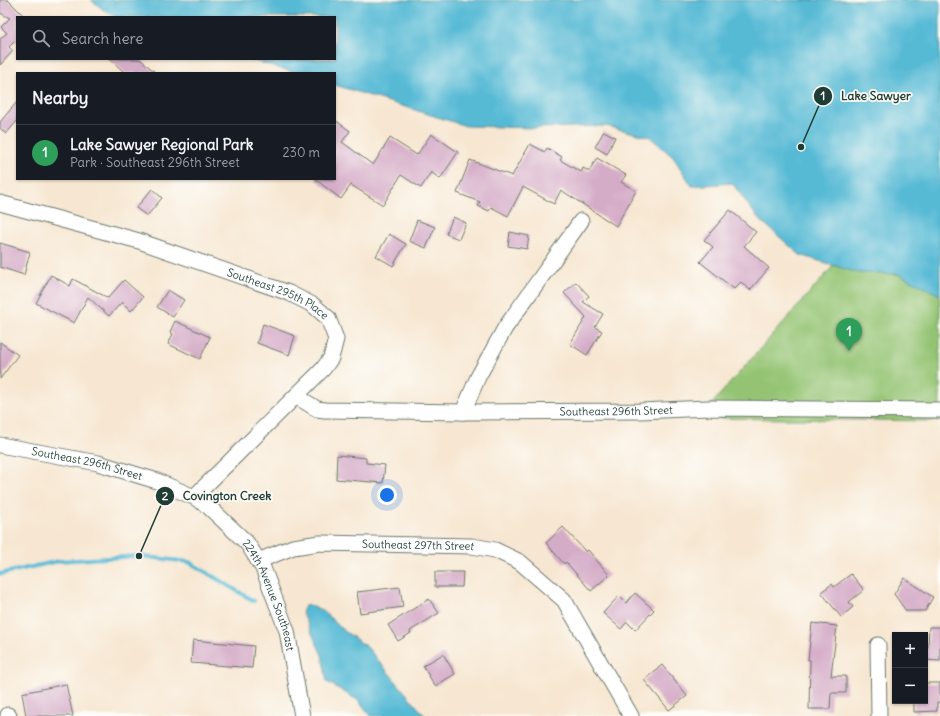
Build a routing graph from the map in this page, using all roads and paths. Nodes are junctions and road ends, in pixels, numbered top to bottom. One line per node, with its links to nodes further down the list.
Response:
1 (0, 203): 3 (street, Southeast 295th Place)
2 (581, 221): 5 (street)
3 (296, 396): 5 (street, Southeast 296th Street); 7 (street, Southeast 295th Place)
4 (940, 410): 5 (street, Southeast 296th Street)
5 (463, 412)
6 (0, 445): 7 (street, Southeast 296th Street)
7 (194, 497): 8 (street, 224th Avenue Southeast)
8 (258, 561): 10 (street, 224th Avenue Southeast); 11 (street, Southeast 297th Street)
9 (878, 645): 12 (street)
10 (302, 716)
11 (632, 716)
12 (879, 716)

